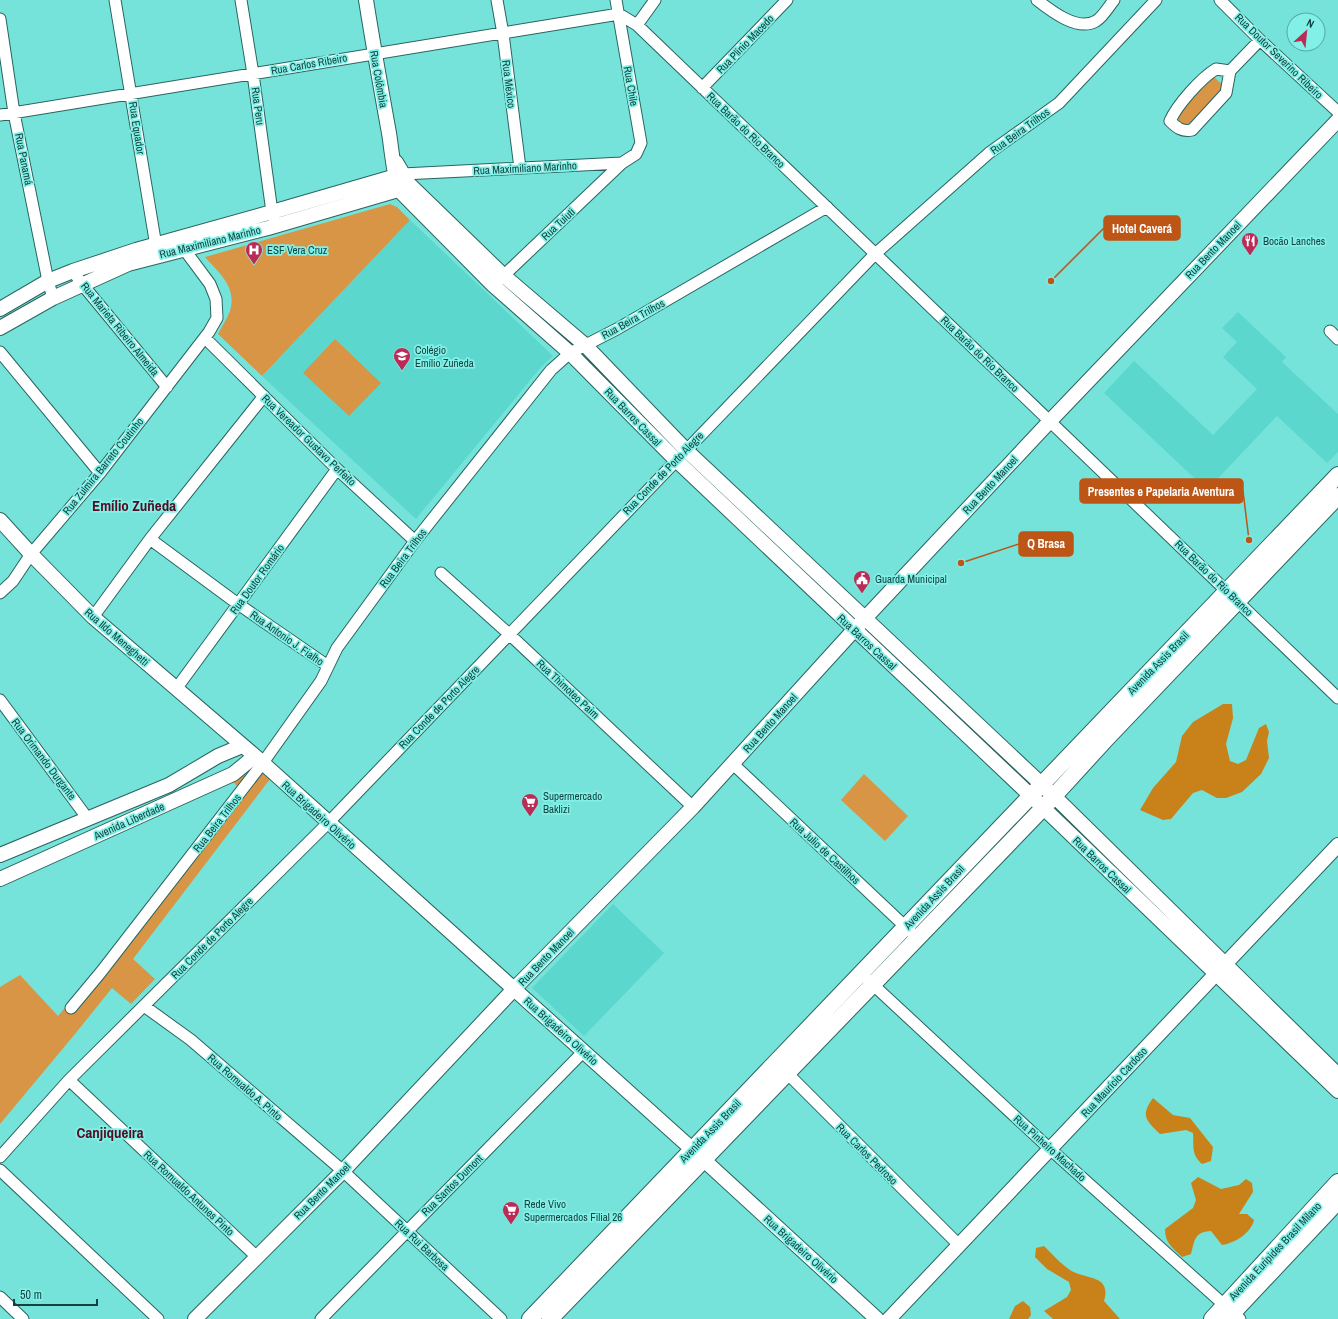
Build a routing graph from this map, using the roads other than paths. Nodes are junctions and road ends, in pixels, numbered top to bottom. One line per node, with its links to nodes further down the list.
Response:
1 (115, 0): 21 (street, Rua Equador)
2 (241, 0): 19 (street, Rua Peru)
3 (366, 0): 17 (street, Rua Colômbia)
4 (497, 0): 15 (street, Rua México)
5 (616, 0): 12 (street, Rua Chile)
6 (655, 0): 14 (street)
7 (787, 0): 20 (street, Rua Plínio Macedo)
8 (1037, 0): 9 (street)
9 (1114, 0)
10 (1156, 0): 33 (street, Rua Beira Trilhos)
11 (1220, 0): 16 (street, Rua Doutor Severino Ribeiro)
12 (619, 14): 14 (street, Rua Barão do Rio Branco); 15 (street, Rua Carlos Ribeiro); 26 (street, Rua Chile)
13 (0, 19): 22 (street, Rua Panamá)
14 (636, 25): 20 (street, Rua Barão do Rio Branco)
15 (503, 34): 17 (street, Rua Carlos Ribeiro); 27 (street, Rua México)
16 (1260, 40): 18 (street); 23 (street, Rua Doutor Severino Ribeiro)
17 (374, 53): 19 (street, Rua Carlos Ribeiro); 28 (street, Rua Colômbia)
18 (1230, 71): 18 (street)
19 (253, 74): 21 (street, Rua Carlos Ribeiro); 30 (street, Rua Peru)
20 (702, 88): 29 (street, Rua Barão do Rio Branco)
21 (131, 94): 22 (street, Rua Carlos Ribeiro); 32 (street, Rua Equador)
22 (14, 112): 24 (street, Rua Carlos Ribeiro); 36 (street, Rua Panamá)
23 (1338, 112)
24 (0, 115)
25 (1338, 120): 48 (street, Rua Bento Manoel)
26 (622, 163): 27 (street, Rua Maximiliano Marinho); 35 (street, Rua Tuiuti)
27 (520, 168): 28 (street, Rua Maximiliano Marinho)
28 (402, 181): 30 (street, Rua Maximiliano Marinho); 35 (street, Rua Barros Cassal); 38 (street, Rua Barros Cassal)
29 (827, 207): 33 (street, Rua Barão do Rio Branco); 43 (street, Rua Beira Trilhos)
30 (274, 219): 31 (street, Rua Maximiliano Marinho); 32 (street, Rua Maximiliano Marinho)
31 (184, 249): 32 (street, Rua Maximiliano Marinho); 42 (street, Rua Zulmira Barreto Coutinho)
32 (157, 251): 34 (street, Rua Maximiliano Marinho); 37 (street, Rua Maximiliano Marinho)
33 (875, 254): 48 (street, Rua Barão do Rio Branco); 49 (street, Rua Conde de Porto Alegre)
34 (74, 271): 36 (street, Rua Maximiliano Marinho); 37 (street, Rua Marieta Ribeiro Almeida)
35 (503, 275): 38 (street, Rua Tuiuti); 43 (street, Rua Barros Cassal)
36 (48, 281): 39 (street, Rua Panamá); 40 (street, Rua Maximiliano Marinho)
37 (82, 284): 39 (street, Rua Maximiliano Marinho); 46 (street, Rua Marieta Ribeiro Almeida)
38 (493, 285): 45 (street, Rua Barros Cassal)
39 (53, 298): 41 (street, Rua Maximiliano Marinho)
40 (0, 309)
41 (0, 328)
42 (205, 338): 46 (street, Rua Zulmira Barreto Coutinho); 47 (street, Rua Vereador Gustavo Perfeito)
43 (585, 345): 45 (street, Rua Beira Trilhos); 49 (street, Rua Barros Cassal)
44 (0, 352): 52 (street)
45 (570, 353): 50 (street, Rua Barros Cassal); 57 (street, Rua Beira Trilhos)
46 (167, 387): 52 (street, Rua Zulmira Barreto Coutinho)
47 (264, 396): 51 (street, Rua Vereador Gustavo Perfeito); 56 (street)
48 (1050, 421): 61 (street, Rua Barão do Rio Branco); 64 (street, Rua Bento Manoel)
49 (686, 450): 50 (street, Rua Conde de Porto Alegre); 64 (street, Rua Barros Cassal)
50 (676, 460): 65 (street, Rua Barros Cassal); 66 (street, Rua Conde de Porto Alegre)
51 (337, 469): 57 (street, Rua Vereador Gustavo Perfeito); 62 (street, Rua Doutor Romário)
52 (100, 473): 58 (street, Rua Zulmira Barreto Coutinho)
53 (1338, 475): 61 (main road, Avenida Assis Brasil)
54 (1338, 496): 61 (main road, Avenida Assis Brasil)
55 (0, 520): 58 (street, Rua Ildo Meneghetti)
56 (150, 539): 62 (street, Rua Antonio J. Fialho); 63 (street)
57 (415, 541): 67 (street, Rua Beira Trilhos)
58 (31, 554): 60 (street, Rua Zulmira Barreto Coutinho); 63 (street, Rua Ildo Meneghetti)
59 (441, 573): 66 (street, Rua Thimoteo Paim)
60 (0, 593)
61 (1232, 596): 69 (street, Rua Barão do Rio Branco); 71 (main road, Avenida Assis Brasil)
62 (238, 604): 67 (street, Rua Antonio J. Fialho); 68 (street, Rua Doutor Romário)
63 (93, 617): 68 (street, Rua Ildo Meneghetti)
64 (866, 618): 65 (street, Rua Bento Manoel); 75 (street, Rua Barros Cassal)
65 (854, 630): 74 (street, Rua Bento Manoel); 75 (street, Rua Barros Cassal)
66 (510, 634): 78 (street, Rua Thimoteo Paim); 82 (street, Rua Conde de Porto Alegre)
67 (328, 666): 73 (street, Rua Beira Trilhos)
68 (176, 689): 72 (street, Rua Ildo Meneghetti)
69 (1338, 698)
70 (0, 700): 81 (street, Rua Orimando Durgante)
71 (1102, 733): 75 (main road, Avenida Assis Brasil); 76 (main road, Avenida Assis Brasil)
72 (242, 746): 73 (street, Rua Brigadeiro Olivério); 77 (street, Avenida Liberdade)
73 (258, 760): 80 (street, Avenida Liberdade); 82 (street, Rua Brigadeiro Olivério); 93 (street, Rua Beira Trilhos)
74 (733, 764): 78 (street, Rua Bento Manoel); 88 (street, Rua Julio de Castilhos)
75 (1036, 790): 76 (street, Rua Barros Cassal); 79 (street, Rua Barros Cassal); 88 (main road, Avenida Assis Brasil)
76 (1054, 796): 79 (main road, Avenida Assis Brasil); 86 (street, Rua Barros Cassal)
77 (133, 800): 80 (street); 81 (street, Avenida Liberdade)
78 (693, 807): 91 (street, Rua Bento Manoel)
79 (1043, 808): 87 (street, Rua Barros Cassal); 88 (main road, Avenida Assis Brasil)
80 (140, 816): 85 (street, Avenida Liberdade)
81 (88, 819): 84 (street, Avenida Liberdade)
82 (328, 823): 91 (street, Rua Brigadeiro Olivério); 92 (street, Rua Conde de Porto Alegre)
83 (1338, 844): 89 (street, Rua Maurício Cardoso)
84 (0, 855)
85 (0, 879)
86 (1146, 886): 87 (street); 89 (street, Rua Barros Cassal)
87 (1135, 897): 89 (street, Rua Barros Cassal)
88 (912, 932): 90 (main road, Avenida Assis Brasil)
89 (1220, 969): 94 (street, Rua Barros Cassal); 100 (street, Rua Maurício Cardoso)
90 (867, 979): 96 (main road, Avenida Assis Brasil); 100 (street, Rua Pinheiro Machado)
91 (514, 989): 95 (street, Rua Brigadeiro Olivério); 104 (street, Rua Bento Manoel)
92 (144, 1006): 98 (street, Rua Conde de Porto Alegre); 104 (street, Rua Romualdo A. Pinto)
93 (71, 1008)
94 (1290, 1036): 97 (street, Rua Barros Cassal); 99 (street, Rua Barros Cassal)
95 (583, 1052): 101 (street, Rua Brigadeiro Olivério); 107 (street, Rua Santos Dumont)
96 (781, 1067): 101 (main road, Avenida Assis Brasil); 108 (street, Rua Carlos Pedroso)
97 (1338, 1075)
98 (70, 1080): 102 (street, Rua Conde de Porto Alegre); 109 (street, Rua Romualdo Antunes Pinto)
99 (1338, 1091)
100 (1050, 1149): 108 (street, Rua Maurício Cardoso); 112 (street, Rua Pinheiro Machado)
101 (698, 1154): 110 (main road, Avenida Assis Brasil); 120 (street, Rua Brigadeiro Olivério)
102 (0, 1157)
103 (0, 1170): 114 (street)
104 (343, 1171): 107 (street, Rua Rui Barbosa); 109 (street, Rua Bento Manoel)
105 (1338, 1182): 106 (main road, Avenida Euripides Brasil Milano)
106 (1330, 1203): 112 (main road, Avenida Euripides Brasil Milano)
107 (407, 1231): 116 (street, Rua Santos Dumont); 117 (street, Rua Rui Barbosa)
108 (959, 1245): 121 (street, Rua Maurício Cardoso)
109 (257, 1257): 115 (street, Rua Bento Manoel)
110 (587, 1270): 118 (main road, Avenida Assis Brasil); 119 (main road, Avenida Assis Brasil)
111 (0, 1296): 113 (street)
112 (1231, 1314): 122 (main road, Avenida Euripides Brasil Milano)
113 (23, 1319)
114 (158, 1319)
115 (195, 1319)
116 (321, 1319)
117 (501, 1319)
118 (530, 1319)
119 (550, 1319)
120 (877, 1319)
121 (890, 1319)
122 (1212, 1319)

